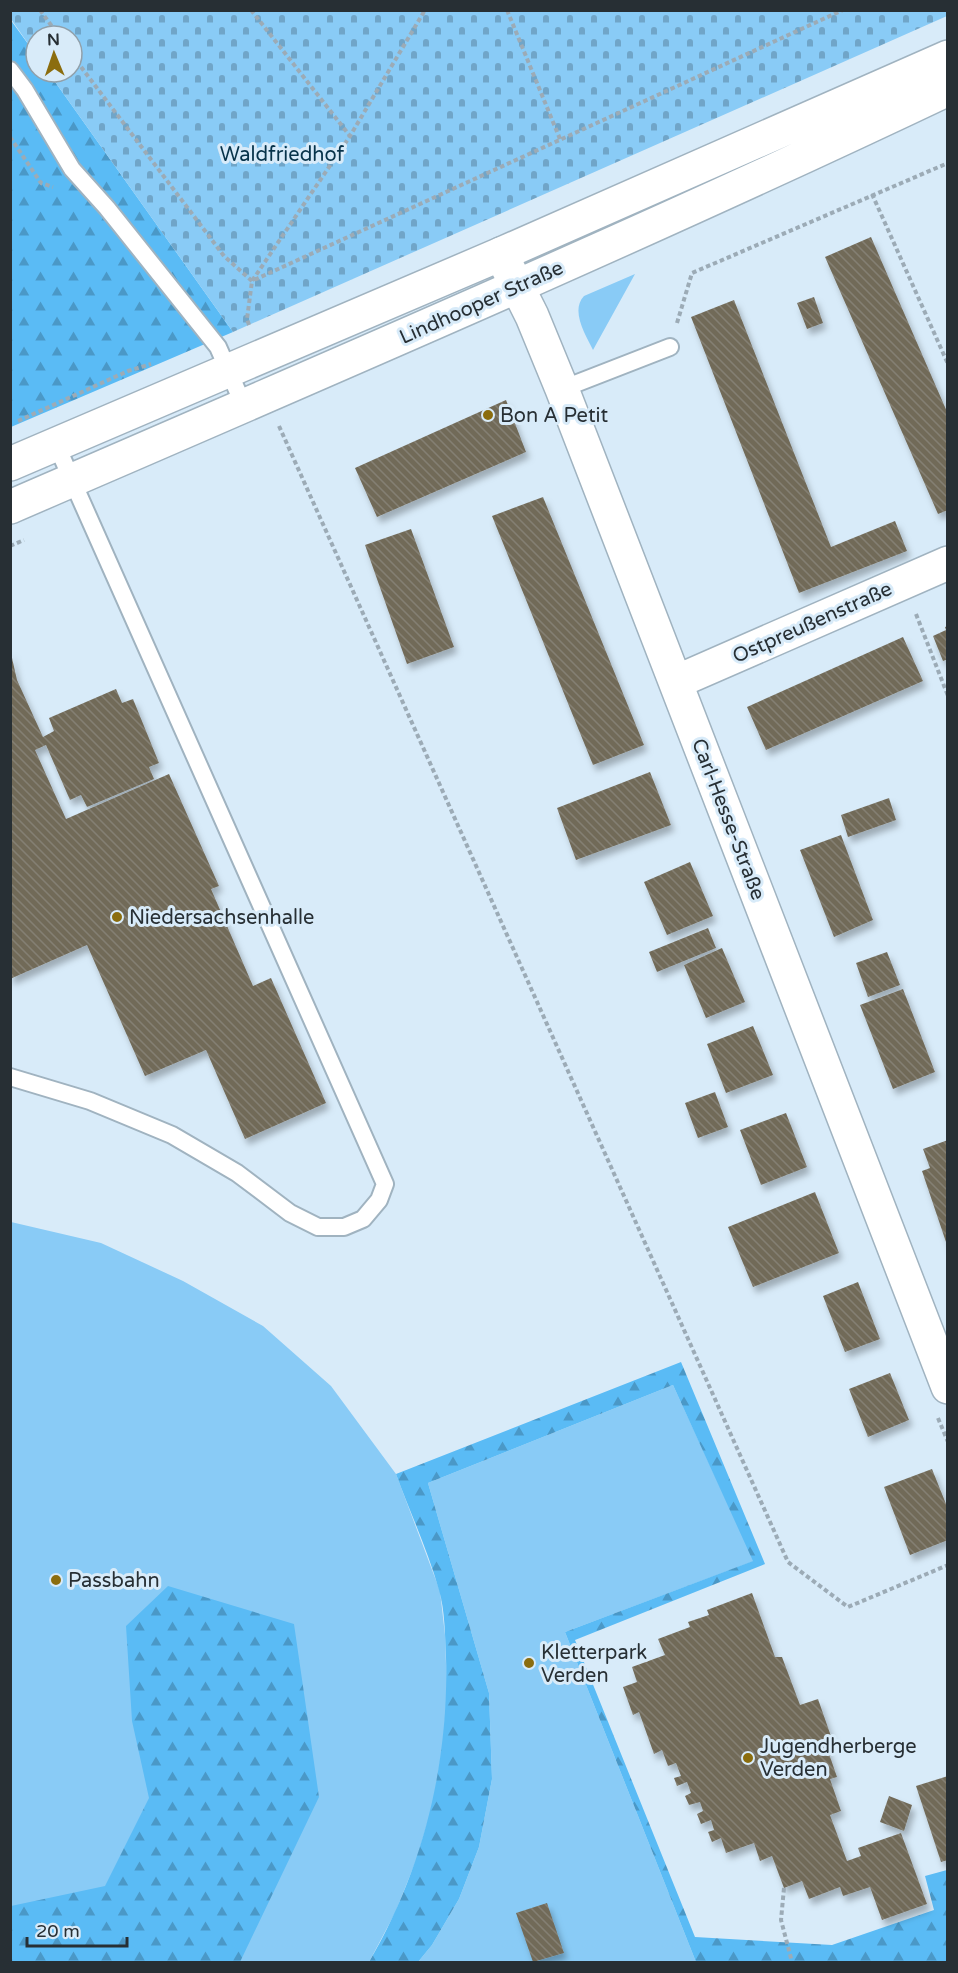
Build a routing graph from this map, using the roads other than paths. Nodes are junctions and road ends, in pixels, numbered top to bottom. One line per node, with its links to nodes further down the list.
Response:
1 (948, 57): 4 (main road, Lindhooper Straße)
2 (10, 70): 7 (lane)
3 (948, 89): 5 (main road, Lindhooper Straße)
4 (501, 254): 5 (main road, Carl-Hesse-Straße); 7 (main road, Lindhooper Straße)
5 (517, 285): 8 (main road, Carl-Hesse-Straße); 9 (main road, Lindhooper Straße)
6 (670, 347): 8 (lane)
7 (230, 371): 9 (lane); 10 (main road, Lindhooper Straße)
8 (562, 389): 15 (main road, Carl-Hesse-Straße)
9 (244, 406): 12 (main road, Lindhooper Straße)
10 (56, 444): 11 (main road, Lindhooper Straße); 12 (lane)
11 (10, 464)
12 (72, 480): 13 (main road, Lindhooper Straße); 16 (lane)
13 (10, 507)
14 (948, 563): 15 (main road, Ostpreußenstraße)
15 (676, 682): 17 (main road, Carl-Hesse-Straße)
16 (10, 1077)
17 (948, 1387)

